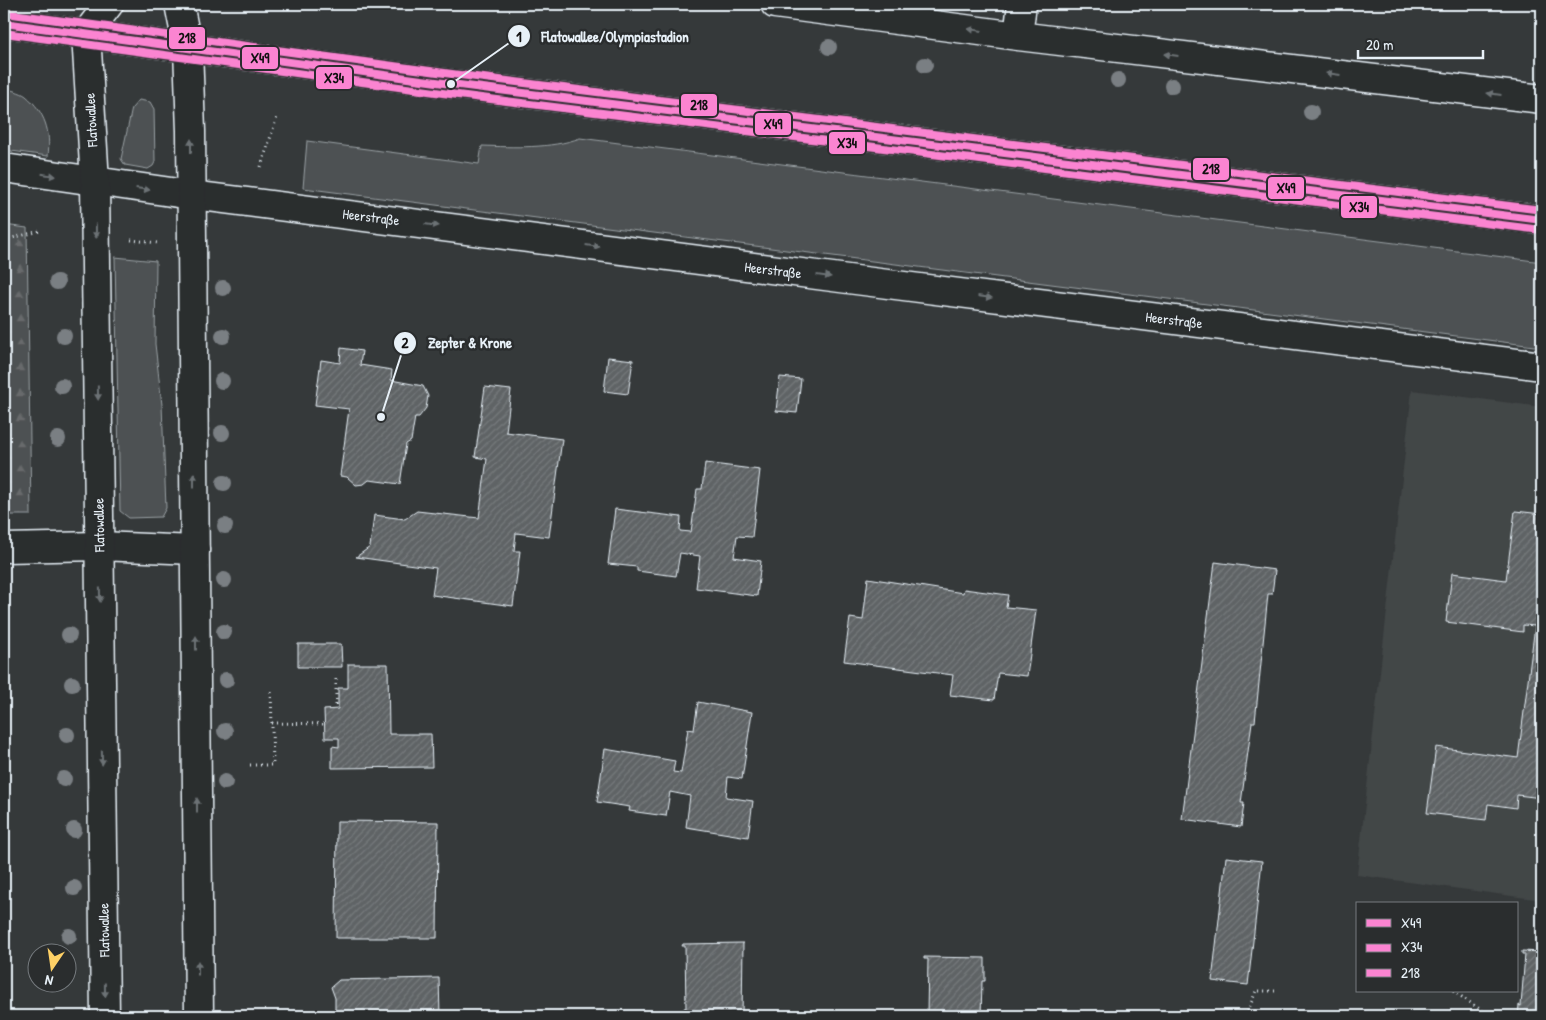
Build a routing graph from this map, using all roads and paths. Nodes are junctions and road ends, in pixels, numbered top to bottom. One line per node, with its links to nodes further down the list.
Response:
1 (109, 4): 6 (main road)
2 (179, 4): 8 (main road)
3 (775, 4): 7 (main road, one-way to 3)
4 (1022, 4): 7 (main road)
5 (4, 23): 6 (main road)
6 (86, 34): 8 (main road); 13 (main road, Flatowallee)
7 (1018, 36): 9 (main road, one-way to 7)
8 (188, 48): 14 (main road, one-way to 8); 15 (main road)
9 (1542, 99)
10 (277, 117): 12 (path)
11 (4, 168): 13 (main road, Heerstraße, one-way to 13)
12 (260, 173)
13 (95, 182): 14 (main road, Heerstraße, one-way to 14); 21 (main road, Flatowallee, one-way to 21)
14 (192, 195): 20 (main road, Heerstraße, one-way to 20); 23 (main road, one-way to 14)
15 (1542, 220)
16 (40, 231): 17 (path)
17 (4, 240)
18 (126, 240): 19 (path)
19 (159, 243)
20 (1542, 366)
21 (100, 546): 22 (main road); 23 (main road); 33 (main road, Flatowallee, one-way to 33)
22 (4, 548)
23 (195, 550): 34 (main road, one-way to 23)
24 (336, 679): 26 (path)
25 (272, 689): 27 (path)
26 (336, 709)
27 (272, 723): 28 (path); 29 (path)
28 (324, 724)
29 (250, 765)
30 (1275, 991): 36 (path)
31 (1454, 992): 37 (path)
32 (673, 1014): 35 (path)
33 (105, 1016)
34 (199, 1016)
35 (655, 1016)
36 (1246, 1016)
37 (1490, 1016)

